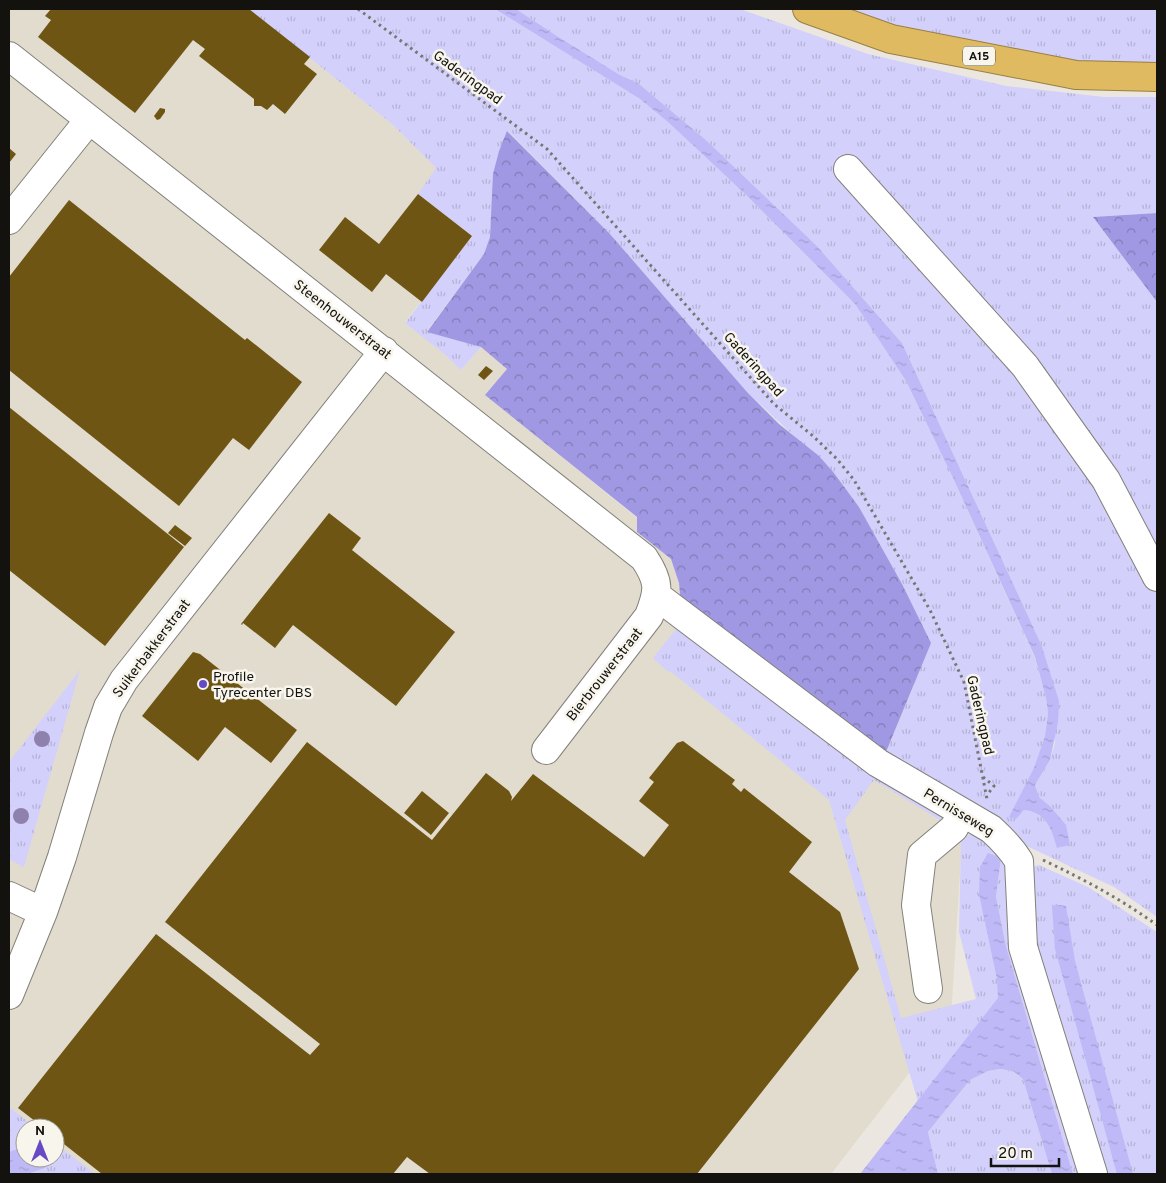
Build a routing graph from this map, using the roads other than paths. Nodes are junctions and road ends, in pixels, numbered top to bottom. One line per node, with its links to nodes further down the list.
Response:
1 (807, 9): 3 (highway, A15)
2 (9, 56): 4 (street, Steenhouwerstraat)
3 (1157, 77)
4 (89, 120): 6 (street); 7 (street, Steenhouwerstraat)
5 (848, 169): 8 (street)
6 (9, 220)
7 (384, 351): 9 (street, Steenhouwerstraat); 13 (street, Suikerbakkerstraat)
8 (1157, 577)
9 (657, 596): 10 (street, Bierbrouwerstraat); 11 (street, Pernisseweg)
10 (546, 750)
11 (962, 813): 14 (street); 16 (street, Pernisseweg)
12 (9, 896): 13 (street)
13 (43, 912): 15 (street, Suikerbakkerstraat)
14 (928, 989)
15 (9, 994)
16 (1093, 1174)

